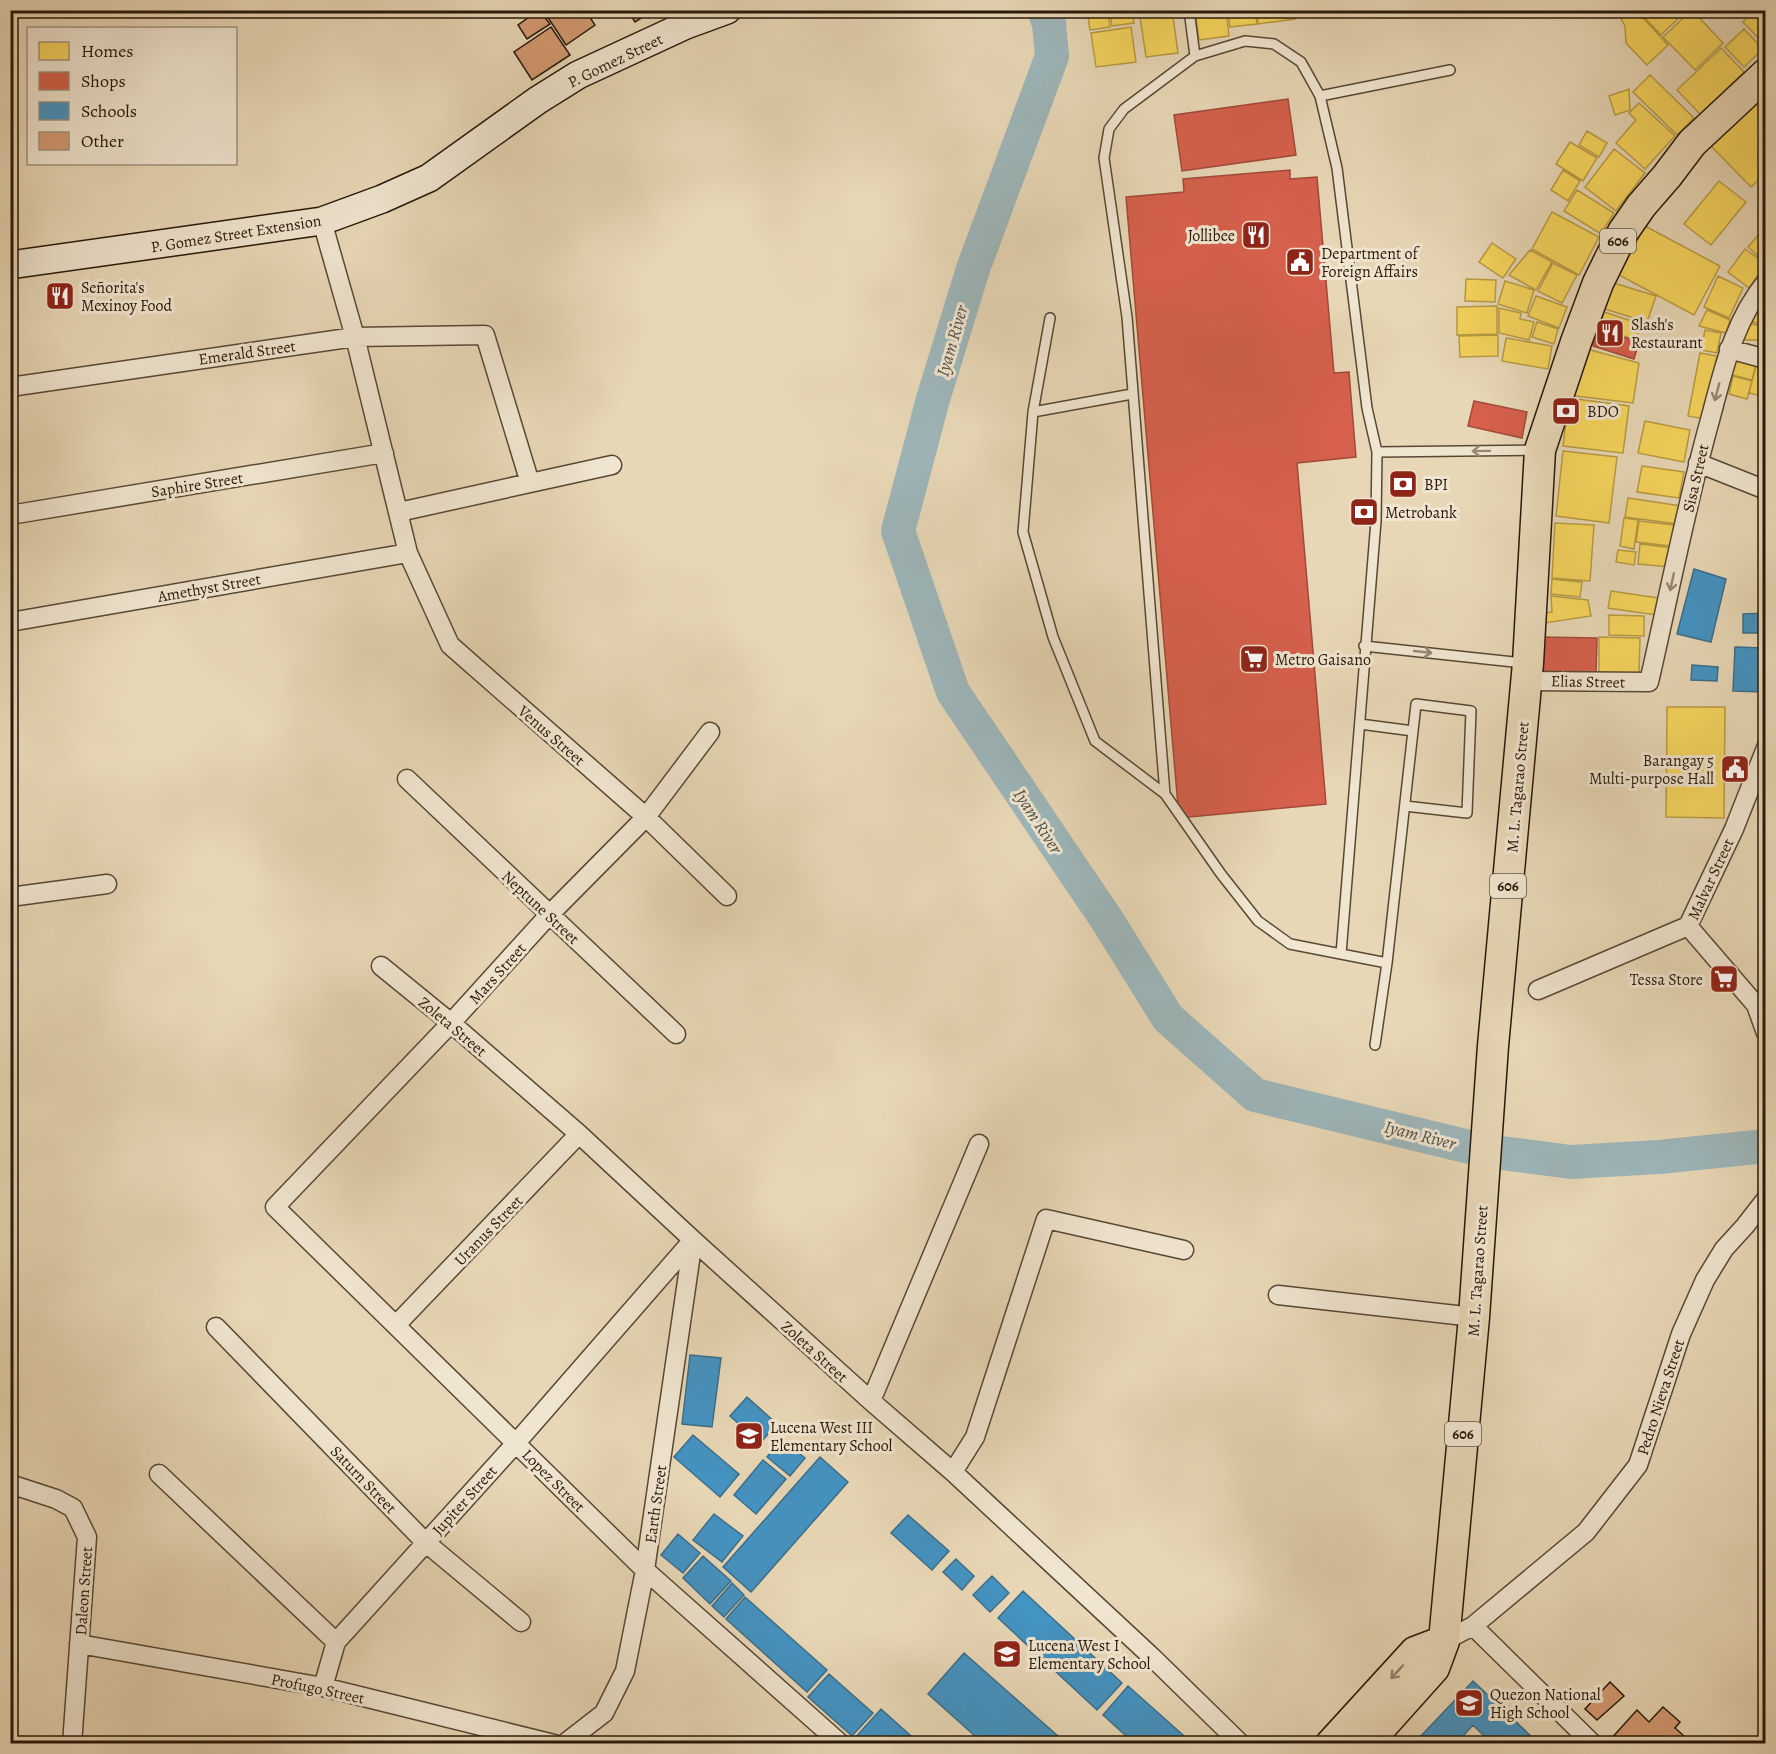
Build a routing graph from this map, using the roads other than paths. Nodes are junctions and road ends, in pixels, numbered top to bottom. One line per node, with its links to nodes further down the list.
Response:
1 (727, 10): 7 (main road, P. Gomez Street)
2 (1189, 10): 3 (lane)
3 (1195, 56): 6 (lane); 16 (lane)
4 (1450, 70): 6 (lane)
5 (1762, 83): 18 (main road, M. L. Tagarao Street / 606)
6 (1320, 96): 19 (lane)
7 (538, 100): 8 (main road, P. Gomez Street Extension)
8 (322, 221): 9 (main road, P. Gomez Street Extension); 12 (street, Venus Street)
9 (10, 266)
10 (1766, 282): 13 (street, Sisa Street)
11 (1050, 318): 17 (lane)
12 (355, 337): 15 (street, Emerald Street); 20 (street, Venus Street); 23 (street, Emerald Street)
13 (1729, 349): 14 (street); 21 (street, Sisa Street, one-way to 21)
14 (1766, 359)
15 (10, 387)
16 (1132, 393): 17 (lane); 37 (lane)
17 (1033, 412): 37 (lane)
18 (1540, 450): 19 (lane, one-way to 19); 30 (main road, M. L. Tagarao Street / 606)
19 (1377, 452): 29 (lane)
20 (384, 453): 25 (street, Venus Street); 26 (street, Saphire Street)
21 (1698, 463): 24 (street); 31 (street, Sisa Street, one-way to 31)
22 (612, 465): 23 (street)
23 (530, 483): 25 (street)
24 (1766, 490)
25 (399, 512): 27 (street, Venus Street)
26 (10, 515)
27 (408, 553): 28 (street, Amethyst Street); 39 (street, Venus Street)
28 (10, 622)
29 (1364, 646): 30 (lane, one-way to 30); 32 (lane)
30 (1527, 672): 31 (street, Elias Street); 61 (main road, M. L. Tagarao Street / 606)
31 (1649, 682)
32 (1360, 724): 33 (lane); 45 (lane)
33 (1413, 731): 38 (lane); 38 (lane)
34 (710, 732): 39 (street, Mars Street)
35 (1766, 748): 44 (street, Malvar Street)
36 (407, 779): 43 (street, Neptune Street)
37 (1164, 794): 45 (lane)
38 (1405, 806): 46 (lane)
39 (646, 817): 41 (street, Venus Street); 43 (street, Mars Street)
40 (106, 884): 42 (street)
41 (727, 896)
42 (10, 897)
43 (549, 915): 50 (street, Mars Street); 52 (street, Neptune Street)
44 (1688, 926): 48 (street, Malvar Street); 49 (street)
45 (1341, 954): 46 (lane)
46 (1387, 963): 53 (lane)
47 (381, 966): 50 (street, Zoleta Street)
48 (1538, 990)
49 (1761, 1003): 51 (street)
50 (451, 1023): 54 (street, Zoleta Street); 57 (street, Mars Street)
51 (1766, 1033)
52 (676, 1034)
53 (1375, 1045)
54 (579, 1134): 58 (street, Zoleta Street); 62 (street, Uranus Street)
55 (979, 1144): 64 (street)
56 (1764, 1202): 72 (street, Pedro Nieva Street)
57 (275, 1207): 62 (street, Lopez Street)
58 (693, 1240): 64 (street, Zoleta Street); 65 (street, Jupiter Street); 70 (street, Earth Street)
59 (1185, 1250): 66 (street)
60 (1278, 1295): 61 (street)
61 (1474, 1317): 73 (main road, M. L. Tagarao Street / 606)
62 (396, 1325): 65 (street, Lopez Street)
63 (216, 1327): 69 (street, Saturn Street)
64 (871, 1401): 66 (street, Zoleta Street)
65 (516, 1443): 69 (street, Jupiter Street); 70 (street, Lopez Street)
66 (953, 1472): 81 (street, Zoleta Street)
67 (159, 1474): 74 (street)
68 (10, 1484): 75 (street, Daleon Street)
69 (425, 1542): 71 (street, Saturn Street); 74 (street, Jupiter Street)
70 (645, 1570): 79 (street, Earth Street); 80 (street, Lopez Street)
71 (521, 1622)
72 (1473, 1626): 73 (street, Pedro Nieva Street); 84 (street)
73 (1444, 1641): 82 (main road, one-way to 82); 83 (main road, M. L. Tagarao Street / 606)
74 (336, 1642): 76 (street, Jupiter Street)
75 (79, 1644): 76 (street, Profugo Street); 77 (street, Daleon Street)
76 (323, 1687): 78 (street, Profugo Street)
77 (72, 1743)
78 (554, 1743)
79 (564, 1743)
80 (841, 1743)
81 (1241, 1743)
82 (1330, 1743)
83 (1366, 1743)
84 (1593, 1743)

